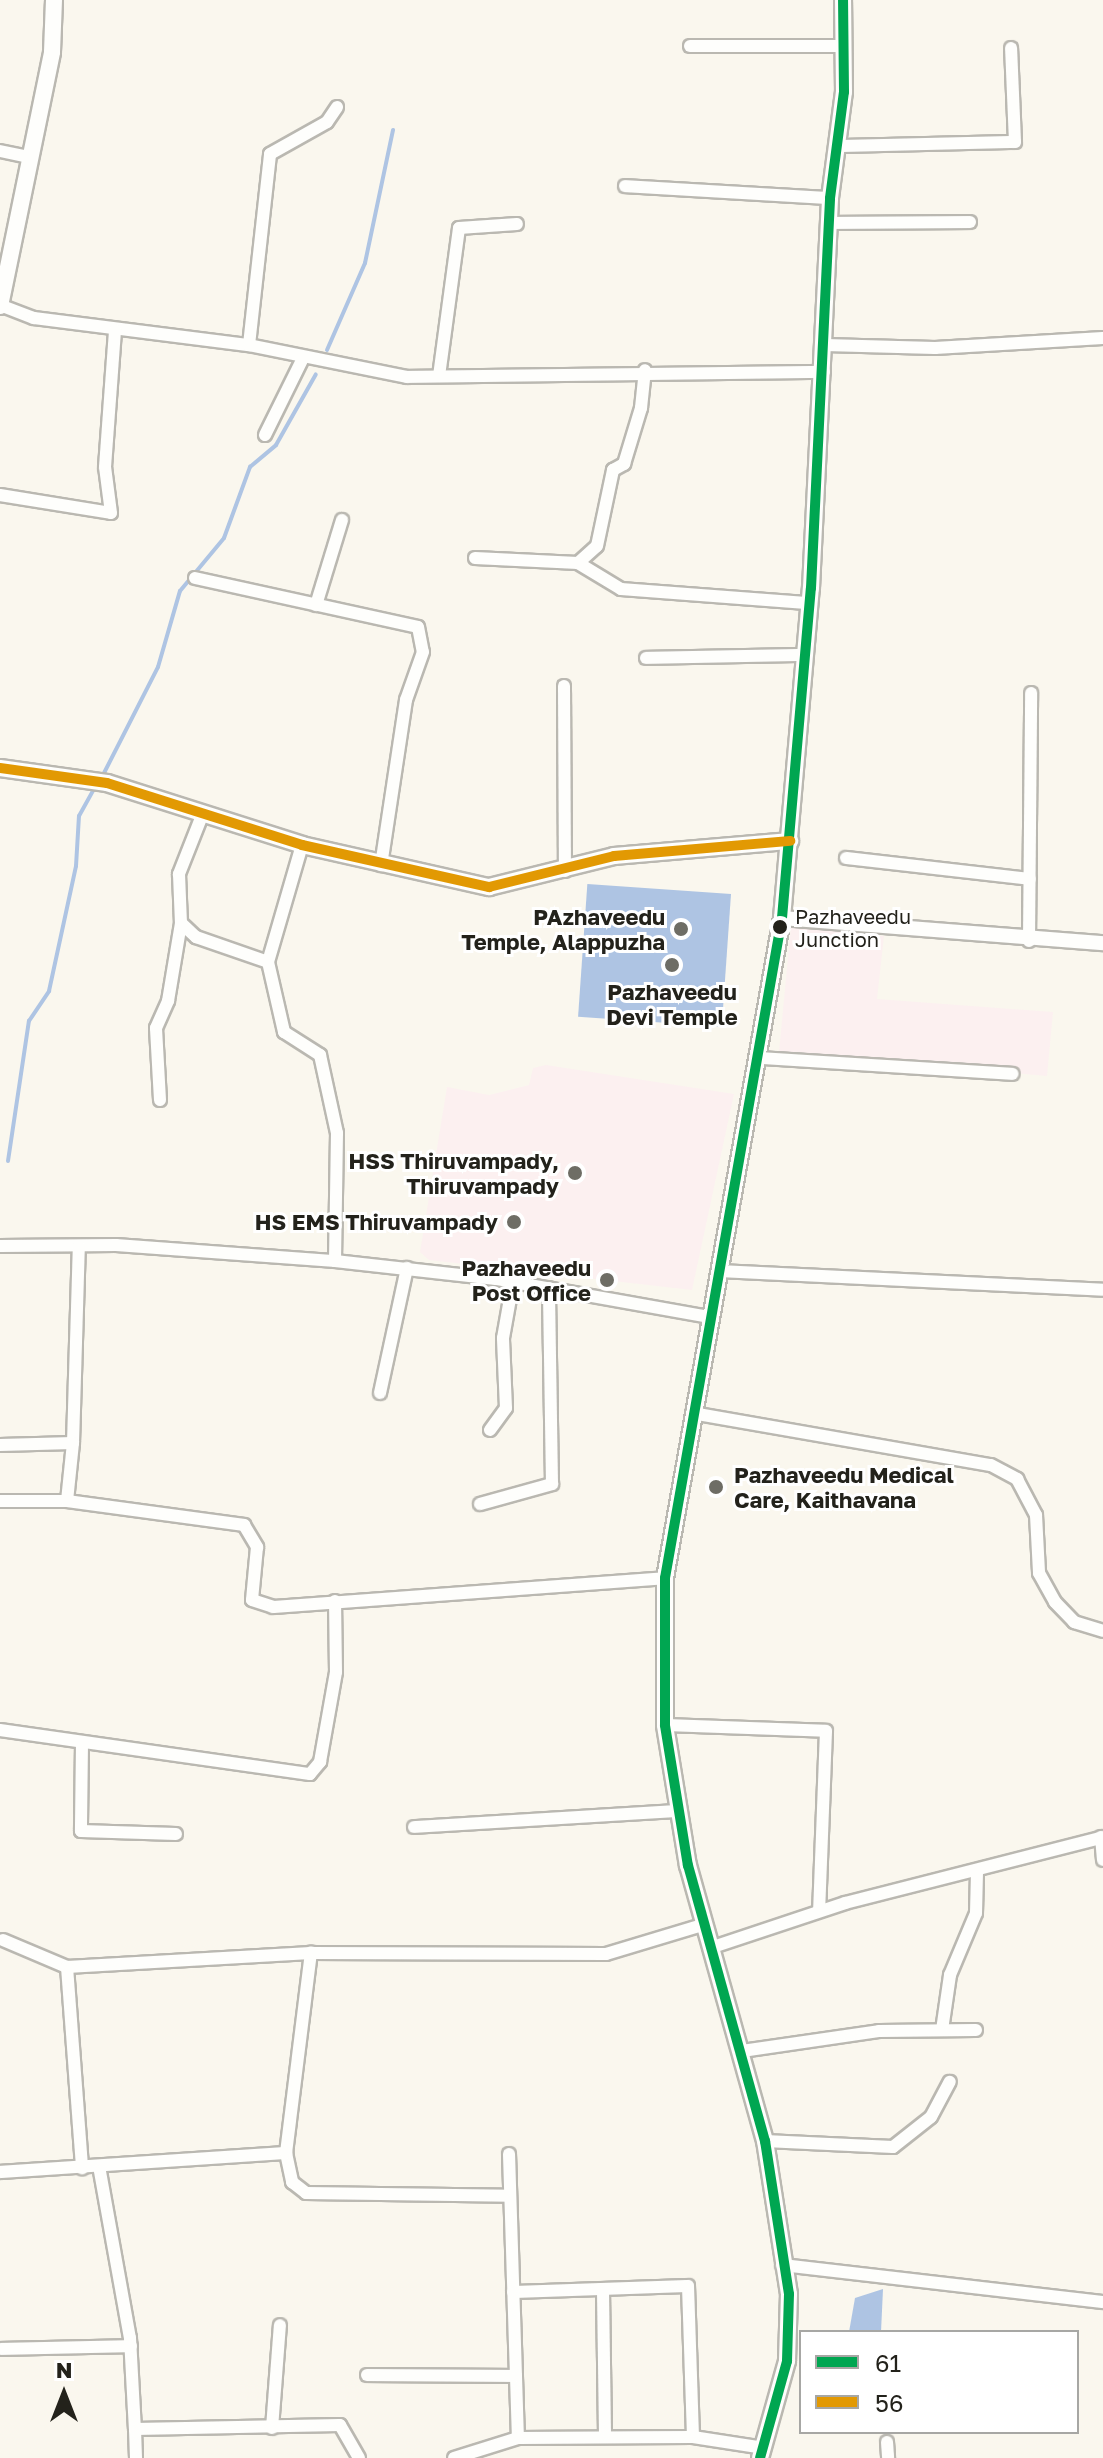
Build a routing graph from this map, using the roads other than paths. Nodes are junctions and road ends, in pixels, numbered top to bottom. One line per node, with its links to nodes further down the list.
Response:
1 (54, 0): 9 (main road)
2 (843, 0): 4 (main road)
3 (690, 46): 4 (street)
4 (843, 46): 7 (main road)
5 (1011, 48): 7 (street)
6 (337, 107): 18 (street)
7 (837, 146): 11 (main road)
8 (0, 151): 9 (street)
9 (29, 157): 15 (main road)
10 (625, 186): 11 (street)
11 (830, 198): 13 (main road)
12 (970, 222): 13 (street)
13 (829, 223): 19 (main road)
14 (517, 224): 23 (street)
15 (2, 307): 16 (street)
16 (115, 330): 18 (street); 25 (street)
17 (1103, 338): 19 (street)
18 (249, 345): 20 (street)
19 (825, 345): 22 (main road)
20 (303, 358): 23 (street); 24 (street)
21 (645, 370): 22 (street); 23 (street); 28 (street)
22 (824, 372): 30 (main road)
23 (439, 376)
24 (265, 435)
25 (0, 495)
26 (342, 520): 31 (street)
27 (475, 558): 28 (street)
28 (578, 563): 30 (street)
29 (195, 578): 31 (street)
30 (809, 603): 32 (main road)
31 (316, 605): 41 (street)
32 (805, 655): 33 (street); 38 (main road)
33 (646, 658)
34 (564, 686): 42 (street)
35 (1031, 693): 43 (street)
36 (0, 768): 37 (main road)
37 (203, 813): 39 (main road); 45 (street)
38 (790, 841): 42 (main road); 44 (main road)
39 (302, 845): 41 (main road); 48 (street)
40 (846, 858): 43 (street)
41 (381, 865): 42 (main road)
42 (565, 871)
43 (1030, 879): 46 (street)
44 (782, 918): 46 (street); 49 (main road)
45 (181, 923): 48 (street); 51 (street)
46 (1029, 941): 47 (street)
47 (1103, 943)
48 (268, 962): 54 (street)
49 (761, 1058): 50 (street); 56 (main road)
50 (1012, 1074)
51 (160, 1100)
52 (0, 1246): 53 (street)
53 (79, 1246): 54 (street); 64 (street)
54 (335, 1261): 55 (street)
55 (407, 1268): 57 (street); 61 (street)
56 (720, 1271): 59 (street); 60 (main road)
57 (513, 1282): 58 (street); 63 (street)
58 (549, 1288): 60 (street); 68 (street)
59 (1103, 1290)
60 (710, 1317): 62 (main road)
61 (380, 1393)
62 (692, 1413): 69 (main road); 71 (street)
63 (490, 1430)
64 (73, 1443): 65 (street); 67 (street)
65 (0, 1445)
66 (0, 1501): 67 (street)
67 (67, 1501): 70 (street)
68 (480, 1504)
69 (665, 1578): 70 (street); 72 (main road)
70 (335, 1601): 74 (street)
71 (1103, 1631)
72 (665, 1725): 75 (main road); 81 (street)
73 (0, 1730): 74 (street)
74 (82, 1743): 77 (street)
75 (679, 1811): 76 (street); 82 (main road)
76 (414, 1827)
77 (176, 1834)
78 (1102, 1837): 79 (street); 80 (street)
79 (1103, 1860)
80 (977, 1872): 81 (street); 87 (street)
81 (819, 1911): 84 (street)
82 (706, 1924): 84 (main road); 85 (street)
83 (3, 1940): 86 (street)
84 (713, 1947): 89 (main road)
85 (311, 1953): 86 (street); 92 (street)
86 (67, 1967): 95 (street)
87 (942, 2030): 88 (street); 89 (street)
88 (976, 2030)
89 (742, 2051): 91 (main road)
90 (950, 2082): 91 (street)
91 (765, 2141): 98 (main road)
92 (286, 2153): 94 (street); 97 (street)
93 (509, 2154): 97 (street)
94 (99, 2166): 95 (street); 103 (street)
95 (82, 2168): 96 (street)
96 (0, 2172)
97 (510, 2196): 100 (street)
98 (782, 2265): 101 (street); 113 (main road)
99 (603, 2291): 100 (street); 109 (street); 110 (street)
100 (513, 2292): 106 (street)
101 (1103, 2302)
102 (280, 2325): 107 (street)
103 (131, 2346): 104 (street); 108 (street)
104 (1, 2349)
105 (367, 2375): 106 (street)
106 (516, 2376): 111 (street)
107 (272, 2428): 108 (street); 115 (street)
108 (135, 2429): 114 (street)
109 (605, 2435): 110 (street); 111 (street)
110 (693, 2437): 113 (street)
111 (518, 2438): 116 (street)
112 (887, 2442): 117 (street)
113 (762, 2453)
114 (136, 2458)
115 (359, 2458)
116 (454, 2458)
117 (888, 2458)

